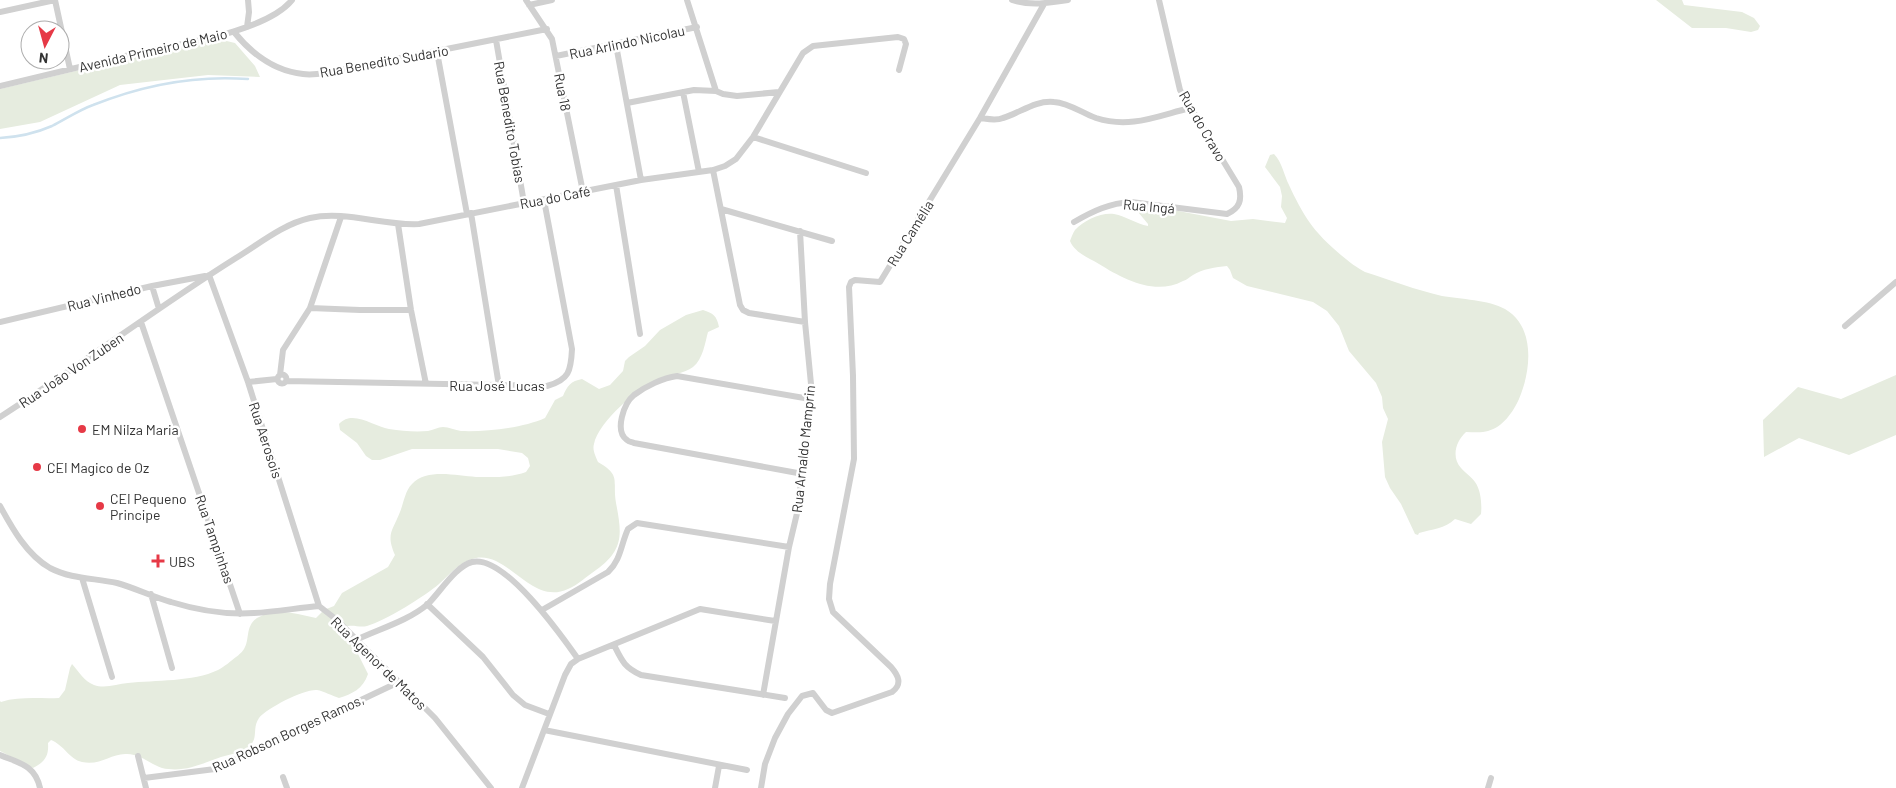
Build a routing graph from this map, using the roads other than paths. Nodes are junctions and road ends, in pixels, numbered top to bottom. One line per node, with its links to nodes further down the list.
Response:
1 (55, 0): 11 (street); 12 (street)
2 (248, 0): 13 (street)
3 (292, 0): 13 (street, Avenida Primeiro de Maio)
4 (552, 0): 9 (street)
5 (687, 0): 14 (street)
6 (1012, 0): 10 (street)
7 (1068, 0): 10 (street)
8 (1159, 0): 28 (street, Rua do Cravo)
9 (528, 2): 15 (street, Rua 18)
10 (1044, 4): 29 (street, Rua Camélia)
11 (0, 12)
12 (59, 20)
13 (247, 27): 16 (street, Avenida Primeiro de Maio)
14 (697, 27): 18 (street, Rua Arlindo Nicolau); 24 (street)
15 (547, 29): 17 (street, Rua Benedito Sudario); 20 (street, Rua 18)
16 (234, 32): 19 (street, Rua Benedito Sudario); 21 (street, Avenida Primeiro de Maio)
17 (496, 40): 19 (street, Rua Benedito Sudario); 38 (street, Rua Benedito Tobias)
18 (616, 45): 20 (street, Rua Arlindo Nicolau); 27 (street)
19 (437, 52): 40 (street)
20 (556, 56): 36 (street, Rua 18)
21 (70, 70): 23 (street, Avenida Primeiro de Maio)
22 (899, 70): 26 (street, Rua do Café)
23 (0, 86)
24 (716, 91): 25 (street); 26 (street)
25 (683, 92): 27 (street); 32 (street)
26 (779, 92): 30 (street, Rua do Café)
27 (627, 103): 34 (street)
28 (1190, 108): 29 (street); 41 (street, Rua do Cravo)
29 (980, 118): 97 (street, Rua Camélia)
30 (753, 137): 31 (street, Rua do Café); 33 (street)
31 (713, 170): 32 (street, Rua do Café); 39 (street)
32 (699, 172): 34 (street, Rua do Café)
33 (866, 173)
34 (641, 180): 35 (street, Rua do Café)
35 (616, 185): 36 (street, Rua do Café); 57 (street)
36 (583, 192): 37 (street, Rua do Café)
37 (544, 200): 38 (street, Rua do Café); 61 (street, Rua José Lucas)
38 (524, 203): 40 (street, Rua do Café)
39 (722, 210): 45 (street); 55 (street)
40 (469, 214): 44 (street, Rua do Café); 61 (street)
41 (1228, 214): 43 (street, Rua Ingá)
42 (341, 217): 44 (street, Rua do Café); 47 (street, Rua do Café); 50 (street)
43 (1074, 222)
44 (398, 224): 52 (street)
45 (800, 231): 46 (street); 55 (street, Rua Arnaldo Mamprin)
46 (832, 241)
47 (209, 275): 49 (street, Rua Vinhedo); 51 (street, Rua do Café); 59 (street, Rua Aerosois)
48 (1896, 282): 56 (street)
49 (152, 286): 51 (street); 53 (street, Rua Vinhedo)
50 (310, 308): 52 (street); 58 (street)
51 (159, 309): 54 (street, Rua do Café)
52 (411, 310): 60 (street)
53 (0, 322)
54 (141, 322): 63 (street, Rua João Von Zuben); 72 (street, Rua Tampinhas)
55 (805, 322): 62 (street, Rua Arnaldo Mamprin)
56 (1845, 326)
57 (640, 334)
58 (282, 378): 59 (street, Rua José Lucas); 60 (street, Rua José Lucas)
59 (248, 382): 70 (street, Rua Aerosois)
60 (426, 384): 61 (street, Rua José Lucas)
61 (499, 386)
62 (810, 399): 64 (street, Rua Arnaldo Mamprin); 64 (street)
63 (0, 417)
64 (803, 474): 66 (street, Rua Arnaldo Mamprin)
65 (0, 506): 67 (street, Rua Agenor de Matos)
66 (789, 546): 71 (street); 73 (street, Rua Arnaldo Mamprin)
67 (82, 578): 68 (street, Rua Agenor de Matos); 78 (street)
68 (151, 594): 72 (street, Rua Agenor de Matos); 77 (street)
69 (427, 604): 71 (street); 74 (street); 82 (street)
70 (319, 606): 72 (street, Rua Agenor de Matos); 74 (street, Rua Agenor de Matos)
71 (542, 610): 76 (street)
72 (240, 614)
73 (775, 621): 75 (street); 80 (street, Rua Arnaldo Mamprin)
74 (356, 640): 79 (street, Rua Agenor de Matos)
75 (614, 645): 76 (street); 80 (street)
76 (578, 659): 82 (street)
77 (172, 668)
78 (112, 677)
79 (399, 682): 89 (street, Rua Robson Borges Ramos,); 94 (street, Rua Agenor de Matos)
80 (763, 695): 81 (street)
81 (785, 698)
82 (549, 714): 83 (street)
83 (544, 730): 86 (street); 95 (street)
84 (0, 755): 91 (street)
85 (138, 756): 89 (street)
86 (719, 766): 87 (street); 96 (street)
87 (747, 770)
88 (283, 777): 93 (street)
89 (144, 778): 92 (street)
90 (1490, 778): 98 (street)
91 (40, 788)
92 (146, 788)
93 (287, 788)
94 (491, 788)
95 (522, 788)
96 (715, 788)
97 (761, 788)
98 (1488, 788)

